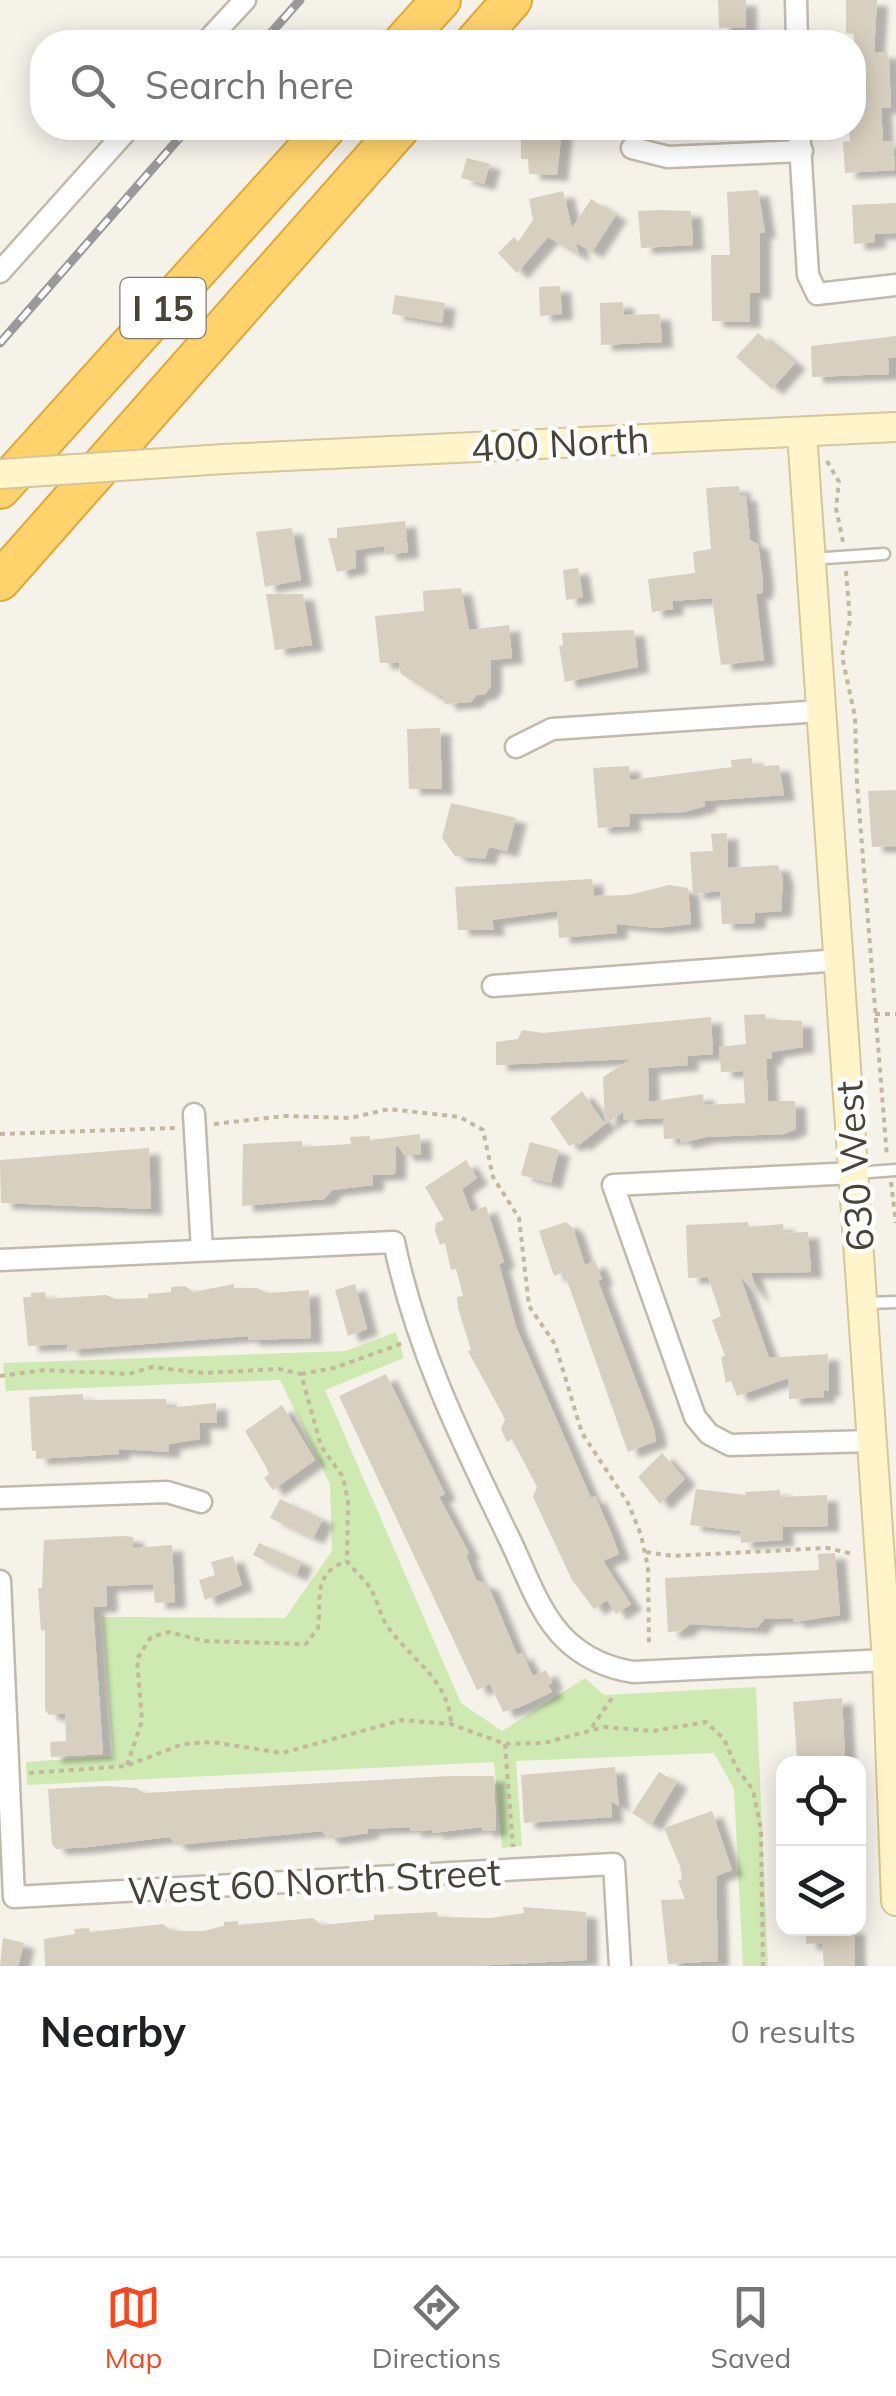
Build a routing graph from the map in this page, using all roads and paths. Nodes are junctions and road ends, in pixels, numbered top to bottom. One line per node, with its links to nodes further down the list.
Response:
1 (245, 0): 5 (street)
2 (441, 0): 6 (highway)
3 (512, 0): 7 (highway)
4 (796, 0): 8 (street)
5 (217, 30)
6 (414, 30)
7 (486, 30)
8 (797, 30)
9 (118, 140): 15 (street)
10 (315, 140): 21 (highway, I 15)
11 (389, 140): 26 (highway, I 15)
12 (801, 140): 14 (street)
13 (632, 148): 14 (street)
14 (802, 151): 16 (street)
15 (0, 272)
16 (896, 285)
17 (896, 427): 18 (street, 400 North)
18 (802, 432): 20 (street, 400 North, bridge); 24 (street, 630 West)
19 (827, 461): 22 (path)
20 (0, 474)
21 (0, 489)
22 (843, 546)
23 (884, 554): 24 (lane)
24 (810, 560): 27 (street, 630 West)
25 (846, 570): 31 (path)
26 (0, 581)
27 (821, 711): 28 (street); 29 (street, 630 West)
28 (516, 747)
29 (840, 960): 30 (street); 37 (street, 630 West)
30 (493, 986)
31 (875, 1014): 32 (path); 35 (path)
32 (896, 1014)
33 (195, 1120): 34 (path); 40 (street); 50 (path)
34 (0, 1134)
35 (886, 1156)
36 (896, 1170): 37 (lane)
37 (855, 1173): 43 (street, 630 West); 47 (street)
38 (893, 1193): 39 (path)
39 (896, 1224)
40 (202, 1250): 41 (street); 44 (street)
41 (0, 1260)
42 (896, 1302): 43 (lane)
43 (864, 1304): 47 (street, 630 West)
44 (419, 1338): 45 (path); 55 (street)
45 (301, 1374): 46 (path); 52 (path)
46 (0, 1376)
47 (873, 1441): 55 (street, 630 West)
48 (0, 1498): 49 (street)
49 (202, 1502)
50 (646, 1552): 51 (path); 54 (path)
51 (853, 1554)
52 (346, 1561): 58 (path); 61 (path)
53 (0, 1582): 57 (street)
54 (649, 1647)
55 (892, 1660): 63 (street, 630 West)
56 (612, 1698): 59 (path)
57 (3, 1702): 62 (street)
58 (451, 1724): 60 (path); 61 (path)
59 (592, 1729): 60 (path); 67 (path)
60 (505, 1744): 64 (path)
61 (126, 1766): 62 (path)
62 (9, 1774): 66 (street, West 60 North Street)
63 (894, 1788): 65 (street, 630 West)
64 (513, 1847)
65 (896, 1901)
66 (620, 1966)
67 (763, 1966)

